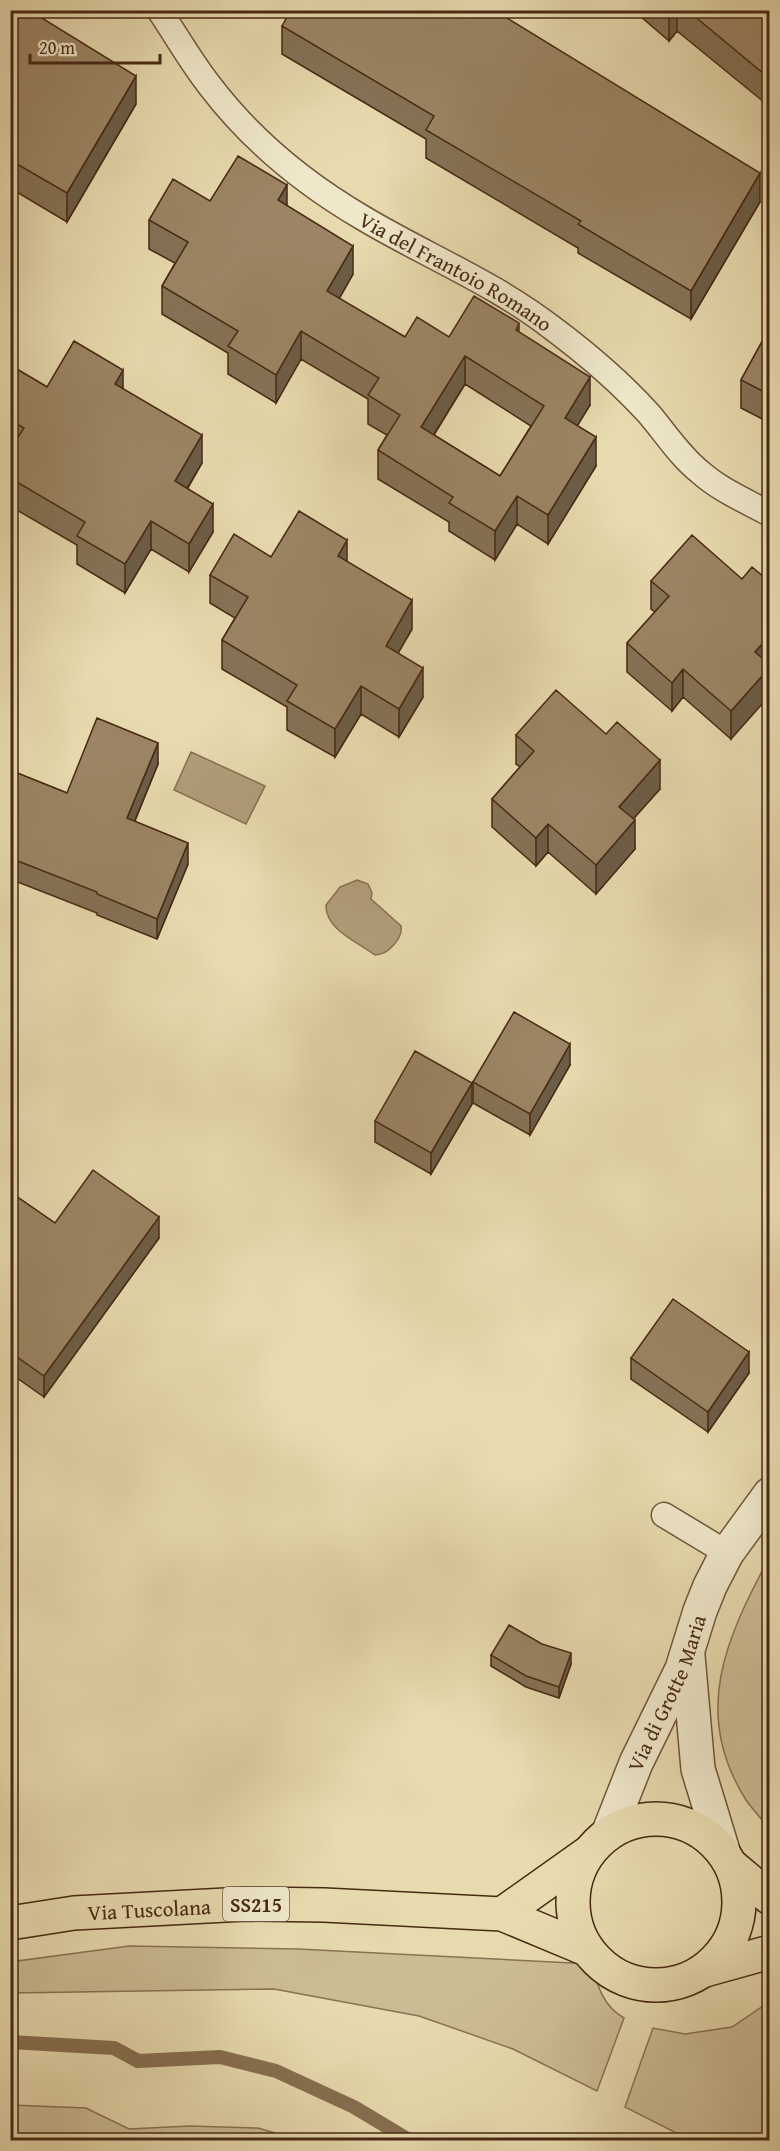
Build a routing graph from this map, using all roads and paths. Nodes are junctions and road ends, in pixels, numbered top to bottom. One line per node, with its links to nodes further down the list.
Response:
1 (159, 10): 2 (lane, Via del Frantoio Romano)
2 (770, 514)
3 (770, 1494): 5 (street, Via di Grotte Maria)
4 (664, 1515): 5 (lane)
5 (727, 1553): 6 (street, Via di Grotte Maria)
6 (688, 1651): 7 (street, Via di Grotte Maria); 8 (street)
7 (598, 1843): 8 (main road); 10 (main road); 12 (main road)
8 (728, 1858): 9 (main road); 14 (main road)
9 (770, 1898)
10 (502, 1914): 11 (main road, Via Tuscolana / SS215); 12 (main road, Via Tuscolana)
11 (10, 1923)
12 (586, 1949): 14 (main road)
13 (770, 1952): 14 (main road)
14 (704, 1970)

